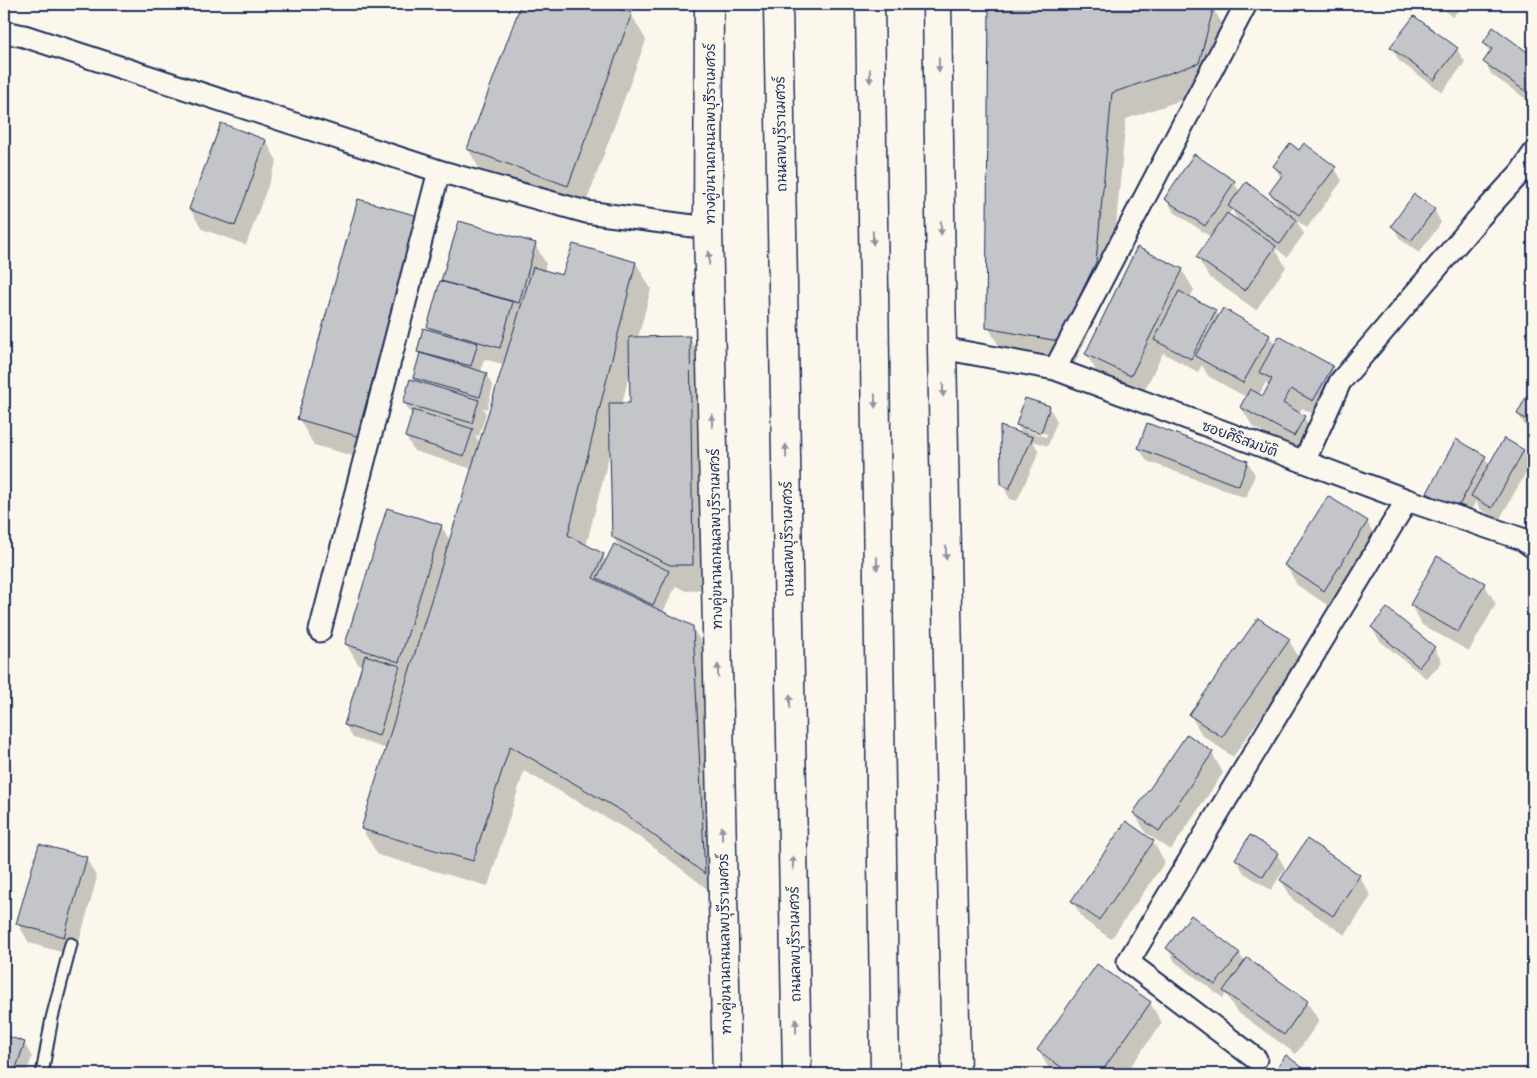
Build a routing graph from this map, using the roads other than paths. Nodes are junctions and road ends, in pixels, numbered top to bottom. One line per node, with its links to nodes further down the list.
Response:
1 (709, 4): 9 (main road, ทางคู่ขนานถนนลพบุรีราเมศวร์)
2 (778, 4): 20 (main road, ถนนลพบุรีราเมศวร์, one-way to 2)
3 (1246, 4): 11 (street)
4 (938, 10): 10 (main road, one-way to 10)
5 (870, 15): 21 (main road, one-way to 21)
6 (4, 32): 8 (street)
7 (1533, 154): 12 (street)
8 (439, 171): 9 (street); 15 (street)
9 (708, 228): 19 (main road, ทางคู่ขนานถนนลพบุรีราเมศวร์, one-way to 9)
10 (942, 348): 11 (street, ซอยศิริสมบัติ); 22 (main road, one-way to 22)
11 (1054, 369): 12 (street, ซอยศิริสมบัติ)
12 (1304, 462): 13 (street, ซอยศิริสมบัติ)
13 (1407, 500): 14 (street, ซอยศิริสมบัติ); 17 (street)
14 (1533, 547)
15 (320, 631)
16 (71, 944): 18 (lane)
17 (1256, 1059)
18 (42, 1074)
19 (727, 1074)
20 (797, 1074)
21 (885, 1074)
22 (956, 1074)

